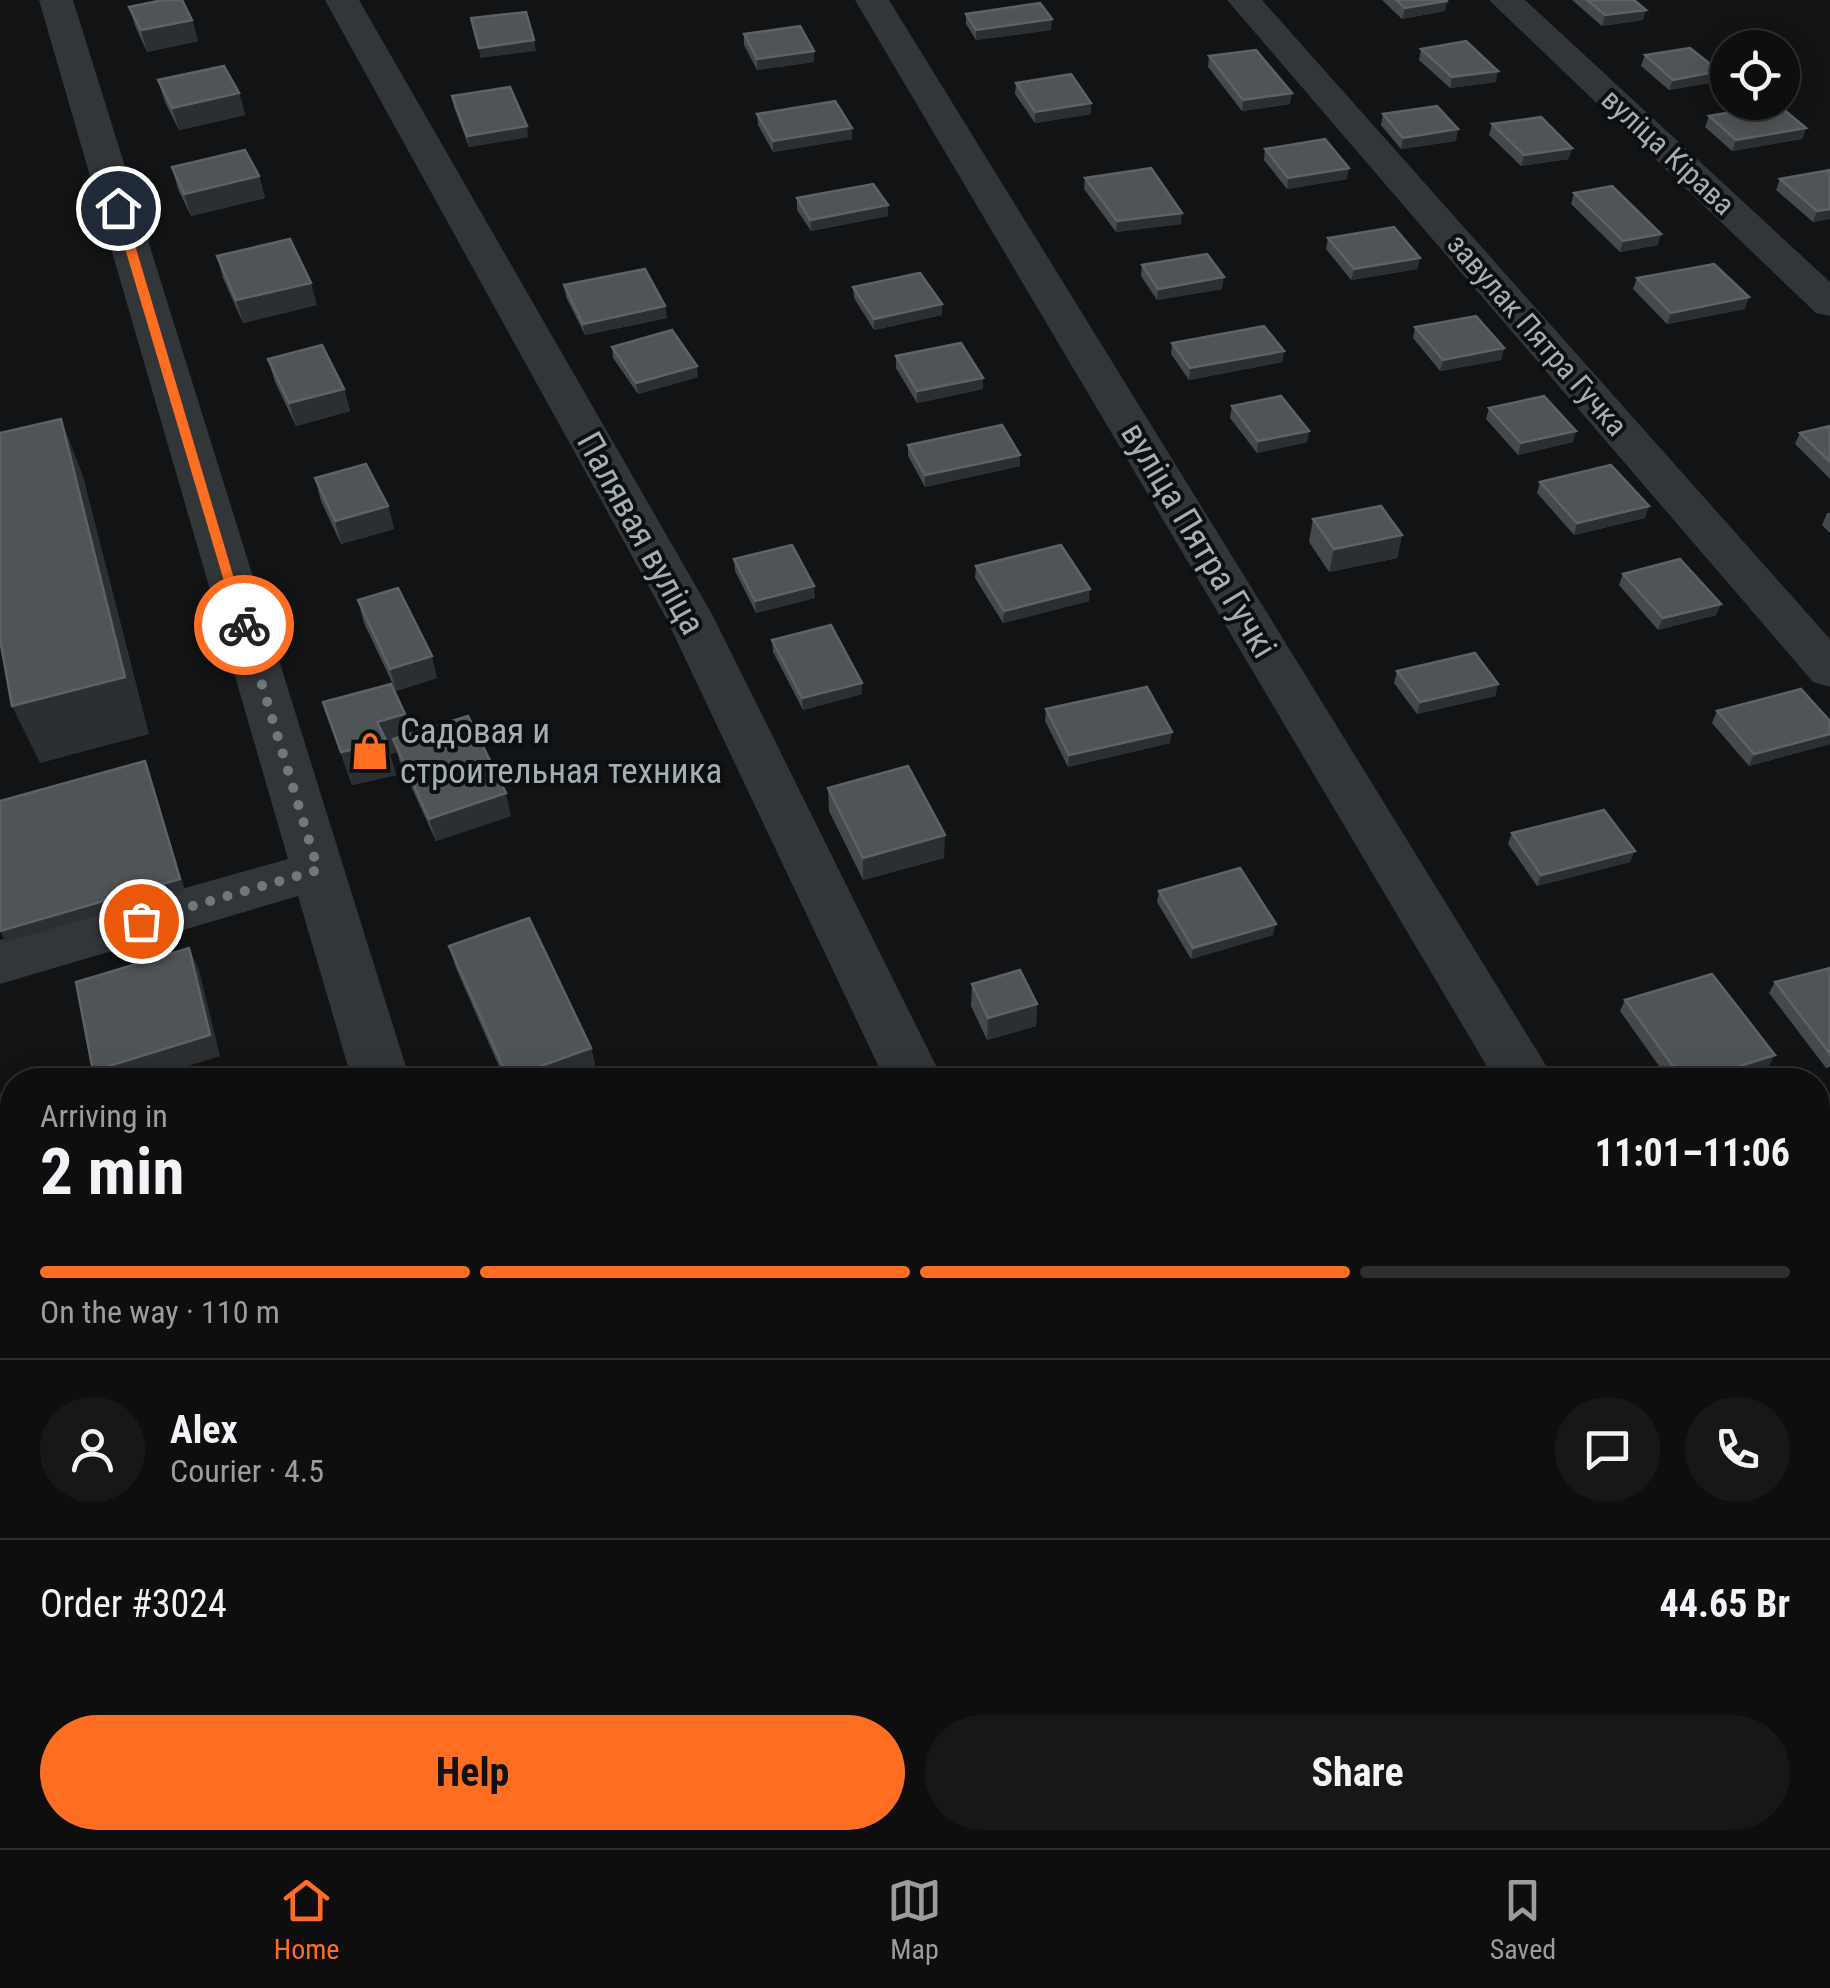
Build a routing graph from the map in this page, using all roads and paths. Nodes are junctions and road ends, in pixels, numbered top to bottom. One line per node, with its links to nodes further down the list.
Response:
1 (56, 0): 8 (street)
2 (342, 0): 11 (street, Палявая вуліца)
3 (872, 0): 12 (street, вуліца Пятра Гучкі)
4 (1244, 0): 7 (street, завулак Пятра Гучка)
5 (1506, 0): 6 (street, вуліца Кірава)
6 (1830, 304)
7 (1830, 670)
8 (318, 870): 9 (street); 10 (street)
9 (0, 962)
10 (377, 1068)
11 (908, 1068)
12 (1519, 1068)

